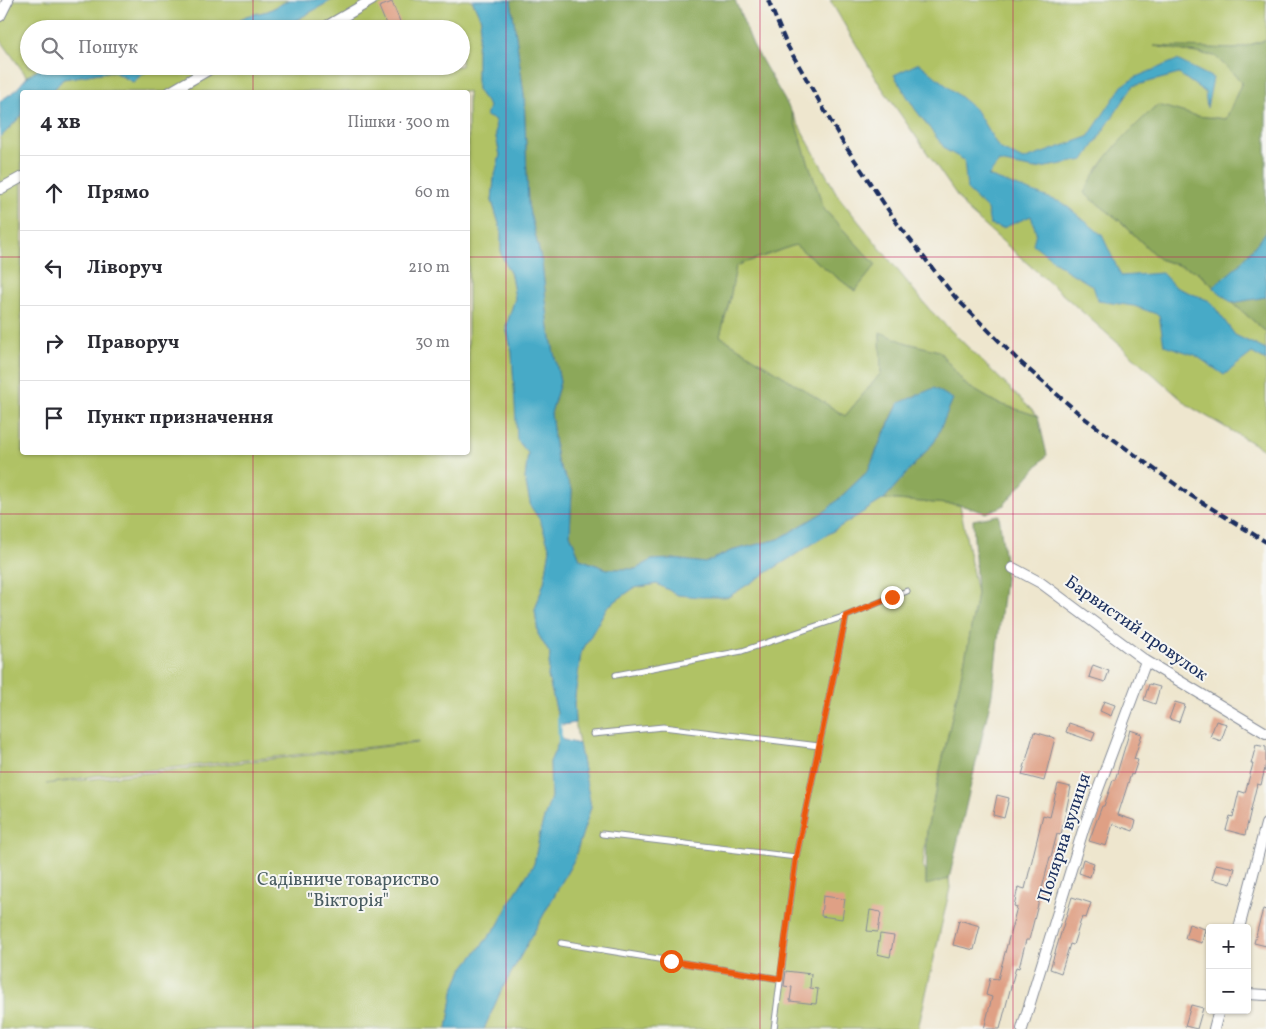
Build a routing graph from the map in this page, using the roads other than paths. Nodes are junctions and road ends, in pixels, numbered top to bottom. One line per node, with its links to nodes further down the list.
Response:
1 (8, 0): 3 (street)
2 (372, 0): 4 (street)
3 (0, 16)
4 (338, 20)
5 (199, 75): 6 (street)
6 (173, 90)
7 (20, 178): 8 (street)
8 (0, 189)
9 (1014, 568): 12 (street, Барвистий провулок)
10 (907, 591): 11 (lane)
11 (846, 616): 13 (lane); 16 (lane)
12 (1146, 661): 14 (street, Барвистий провулок); 27 (street, Полярна вулиця)
13 (616, 675)
14 (1266, 733)
15 (593, 734): 16 (lane)
16 (819, 746): 19 (lane)
17 (1266, 824): 20 (street)
18 (602, 834): 19 (lane)
19 (796, 857): 22 (lane)
20 (1240, 924)
21 (561, 943): 22 (lane)
22 (780, 979): 26 (lane)
23 (1251, 994): 24 (street)
24 (1266, 995)
25 (1218, 1014): 28 (street)
26 (774, 1029)
27 (1022, 1029)
28 (1214, 1029)

